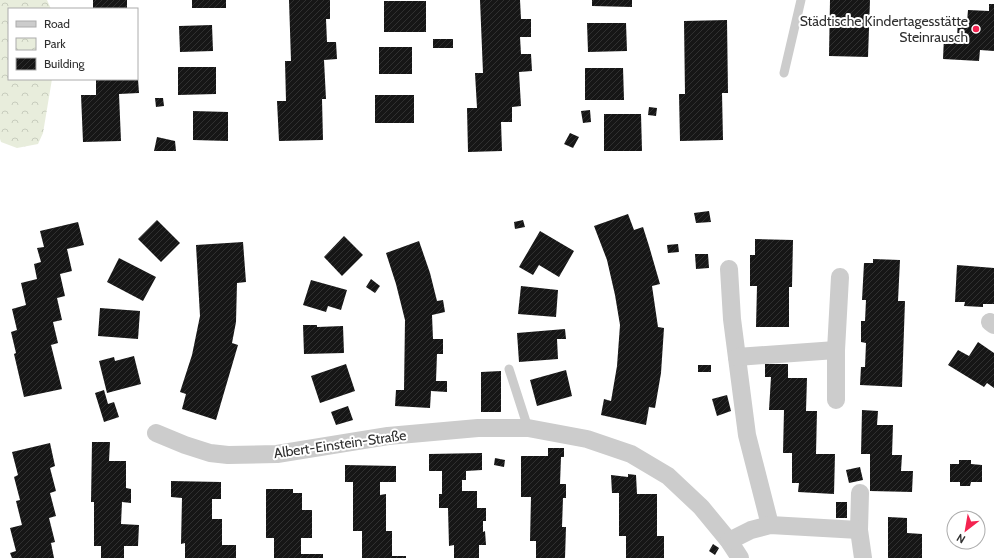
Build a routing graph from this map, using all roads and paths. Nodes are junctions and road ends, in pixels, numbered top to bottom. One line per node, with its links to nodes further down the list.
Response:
1 (801, 0): 2 (lane)
2 (784, 74)
3 (729, 269): 6 (street)
4 (840, 277): 5 (street)
5 (836, 350): 6 (street); 8 (street)
6 (737, 357): 12 (street)
7 (509, 369): 9 (lane)
8 (836, 400)
9 (528, 428): 10 (street, Albert-Einstein-Straße); 14 (street, Albert-Einstein-Straße)
10 (156, 433)
11 (860, 493): 13 (street)
12 (770, 525): 13 (street); 14 (street)
13 (859, 530): 16 (street)
14 (729, 541): 15 (street, Albert-Einstein-Straße)
15 (740, 558)
16 (863, 558)

